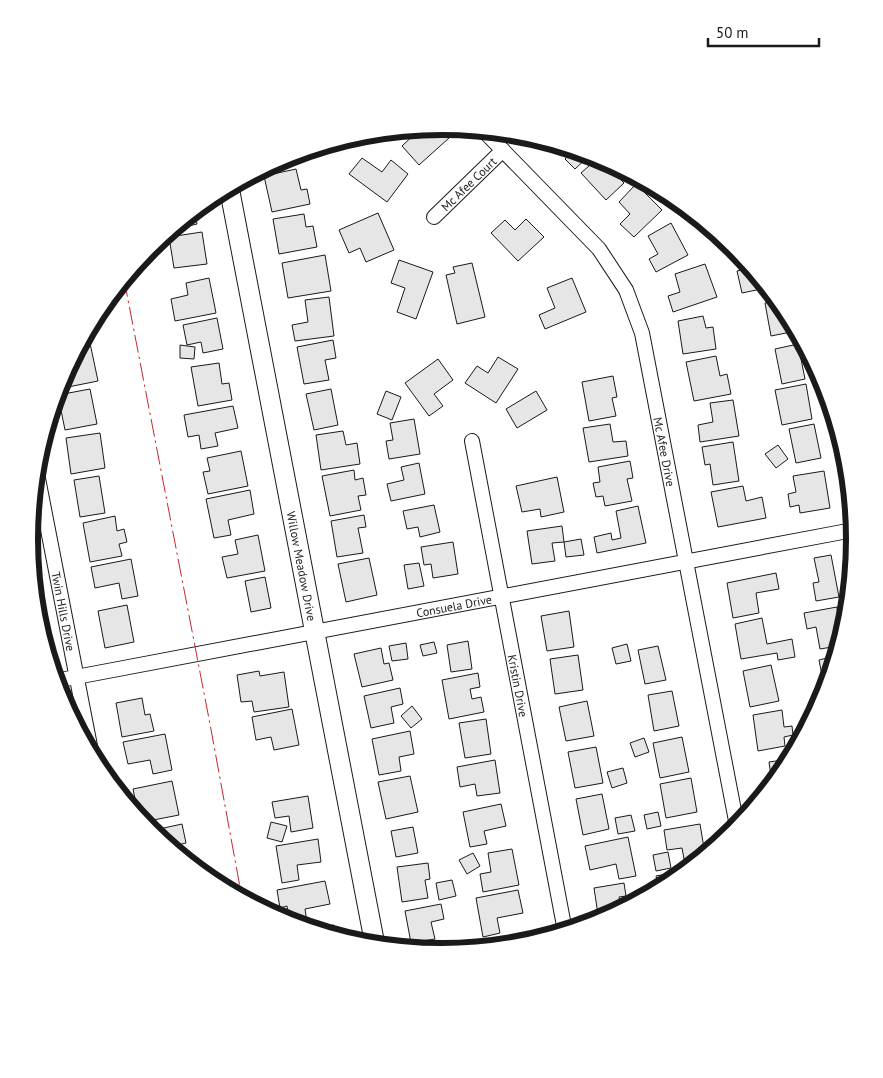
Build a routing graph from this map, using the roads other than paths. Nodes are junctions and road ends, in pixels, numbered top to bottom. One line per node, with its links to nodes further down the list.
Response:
1 (491, 138): 2 (street, Mc Afee Drive)
2 (503, 150): 4 (street, Mc Afee Court); 8 (street, Mc Afee Drive)
3 (230, 195): 10 (street, Willow Meadow Drive)
4 (434, 217)
5 (472, 441): 9 (street, Kristin Drive)
6 (40, 491): 11 (street, Twin Hills Drive)
7 (846, 531): 8 (street, Consuela Drive)
8 (686, 561): 9 (street, Consuela Drive); 14 (street, Mc Afee Drive)
9 (502, 596): 10 (street, Consuela Drive); 15 (street, Kristin Drive)
10 (314, 632): 11 (street, Consuela Drive); 16 (street, Willow Meadow Drive)
11 (76, 676): 12 (street, Consuela Drive); 13 (street, Twin Hills Drive)
12 (62, 679)
13 (87, 733)
14 (735, 816)
15 (564, 924)
16 (373, 937)

